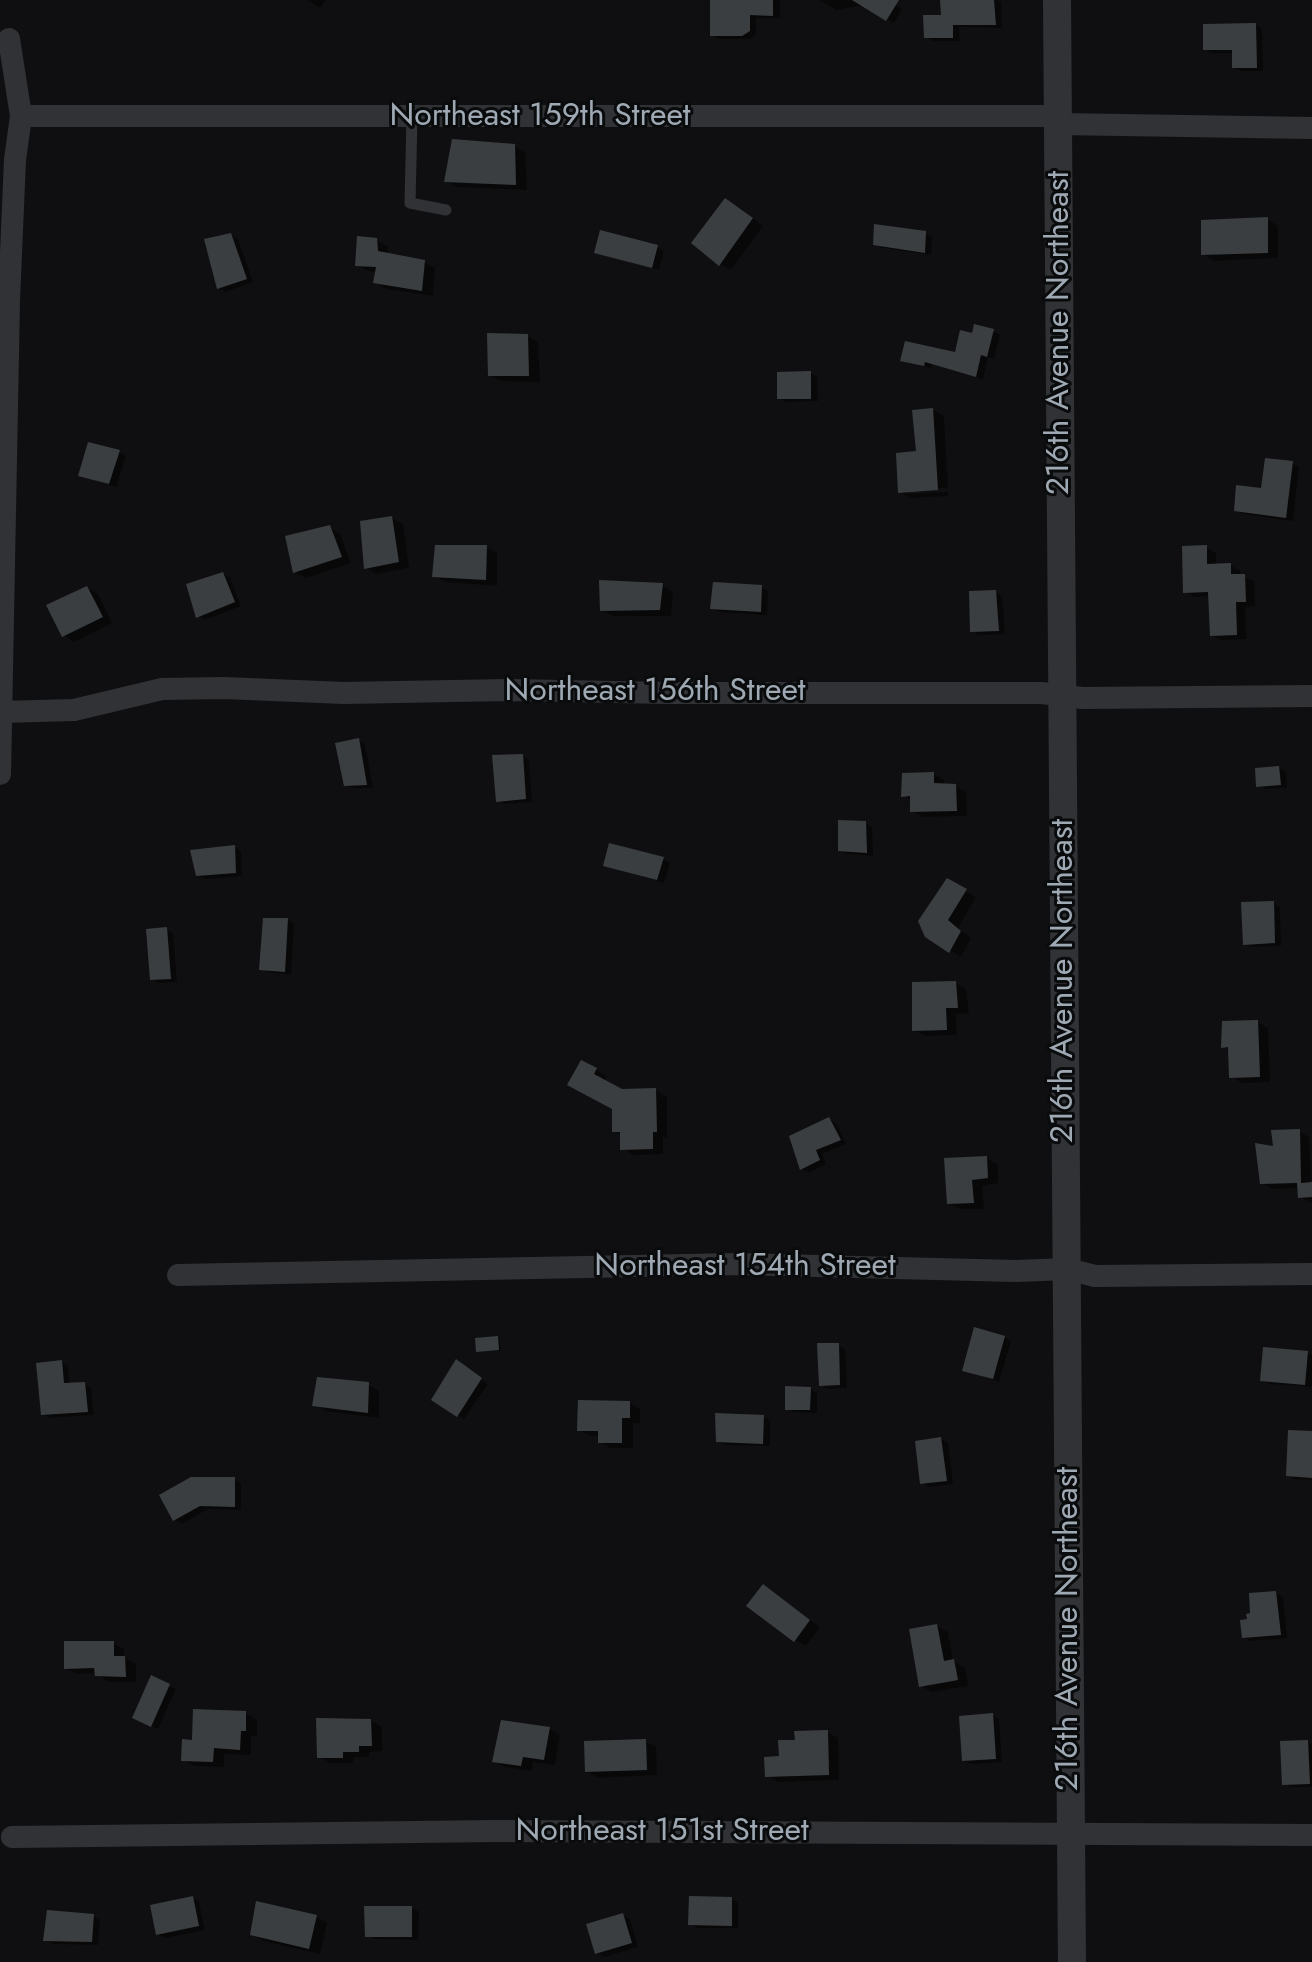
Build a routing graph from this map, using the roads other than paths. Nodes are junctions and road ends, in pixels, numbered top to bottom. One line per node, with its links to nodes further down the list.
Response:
1 (1057, 0): 5 (street, 216th Avenue Northeast)
2 (9, 39): 3 (street)
3 (21, 116): 4 (street, Northeast 159th Street); 10 (street)
4 (412, 117): 5 (street, Northeast 159th Street); 7 (lane)
5 (1058, 120): 6 (street, Northeast 159th Street); 8 (street, 216th Avenue Northeast)
6 (1312, 128)
7 (446, 210)
8 (1063, 695): 9 (street, Northeast 156th Street); 10 (street, Northeast 156th Street); 12 (street, 216th Avenue Northeast)
9 (1312, 696)
10 (1, 712): 11 (street)
11 (0, 774)
12 (1067, 1269): 13 (street, Northeast 154th Street); 14 (street, Northeast 154th Street); 16 (street, 216th Avenue Northeast)
13 (1312, 1274)
14 (178, 1275)
15 (1312, 1835): 16 (street, Northeast 151st Street)
16 (1071, 1836): 17 (street, Northeast 151st Street); 18 (street, 216th Avenue Northeast)
17 (12, 1837)
18 (1072, 1962)

